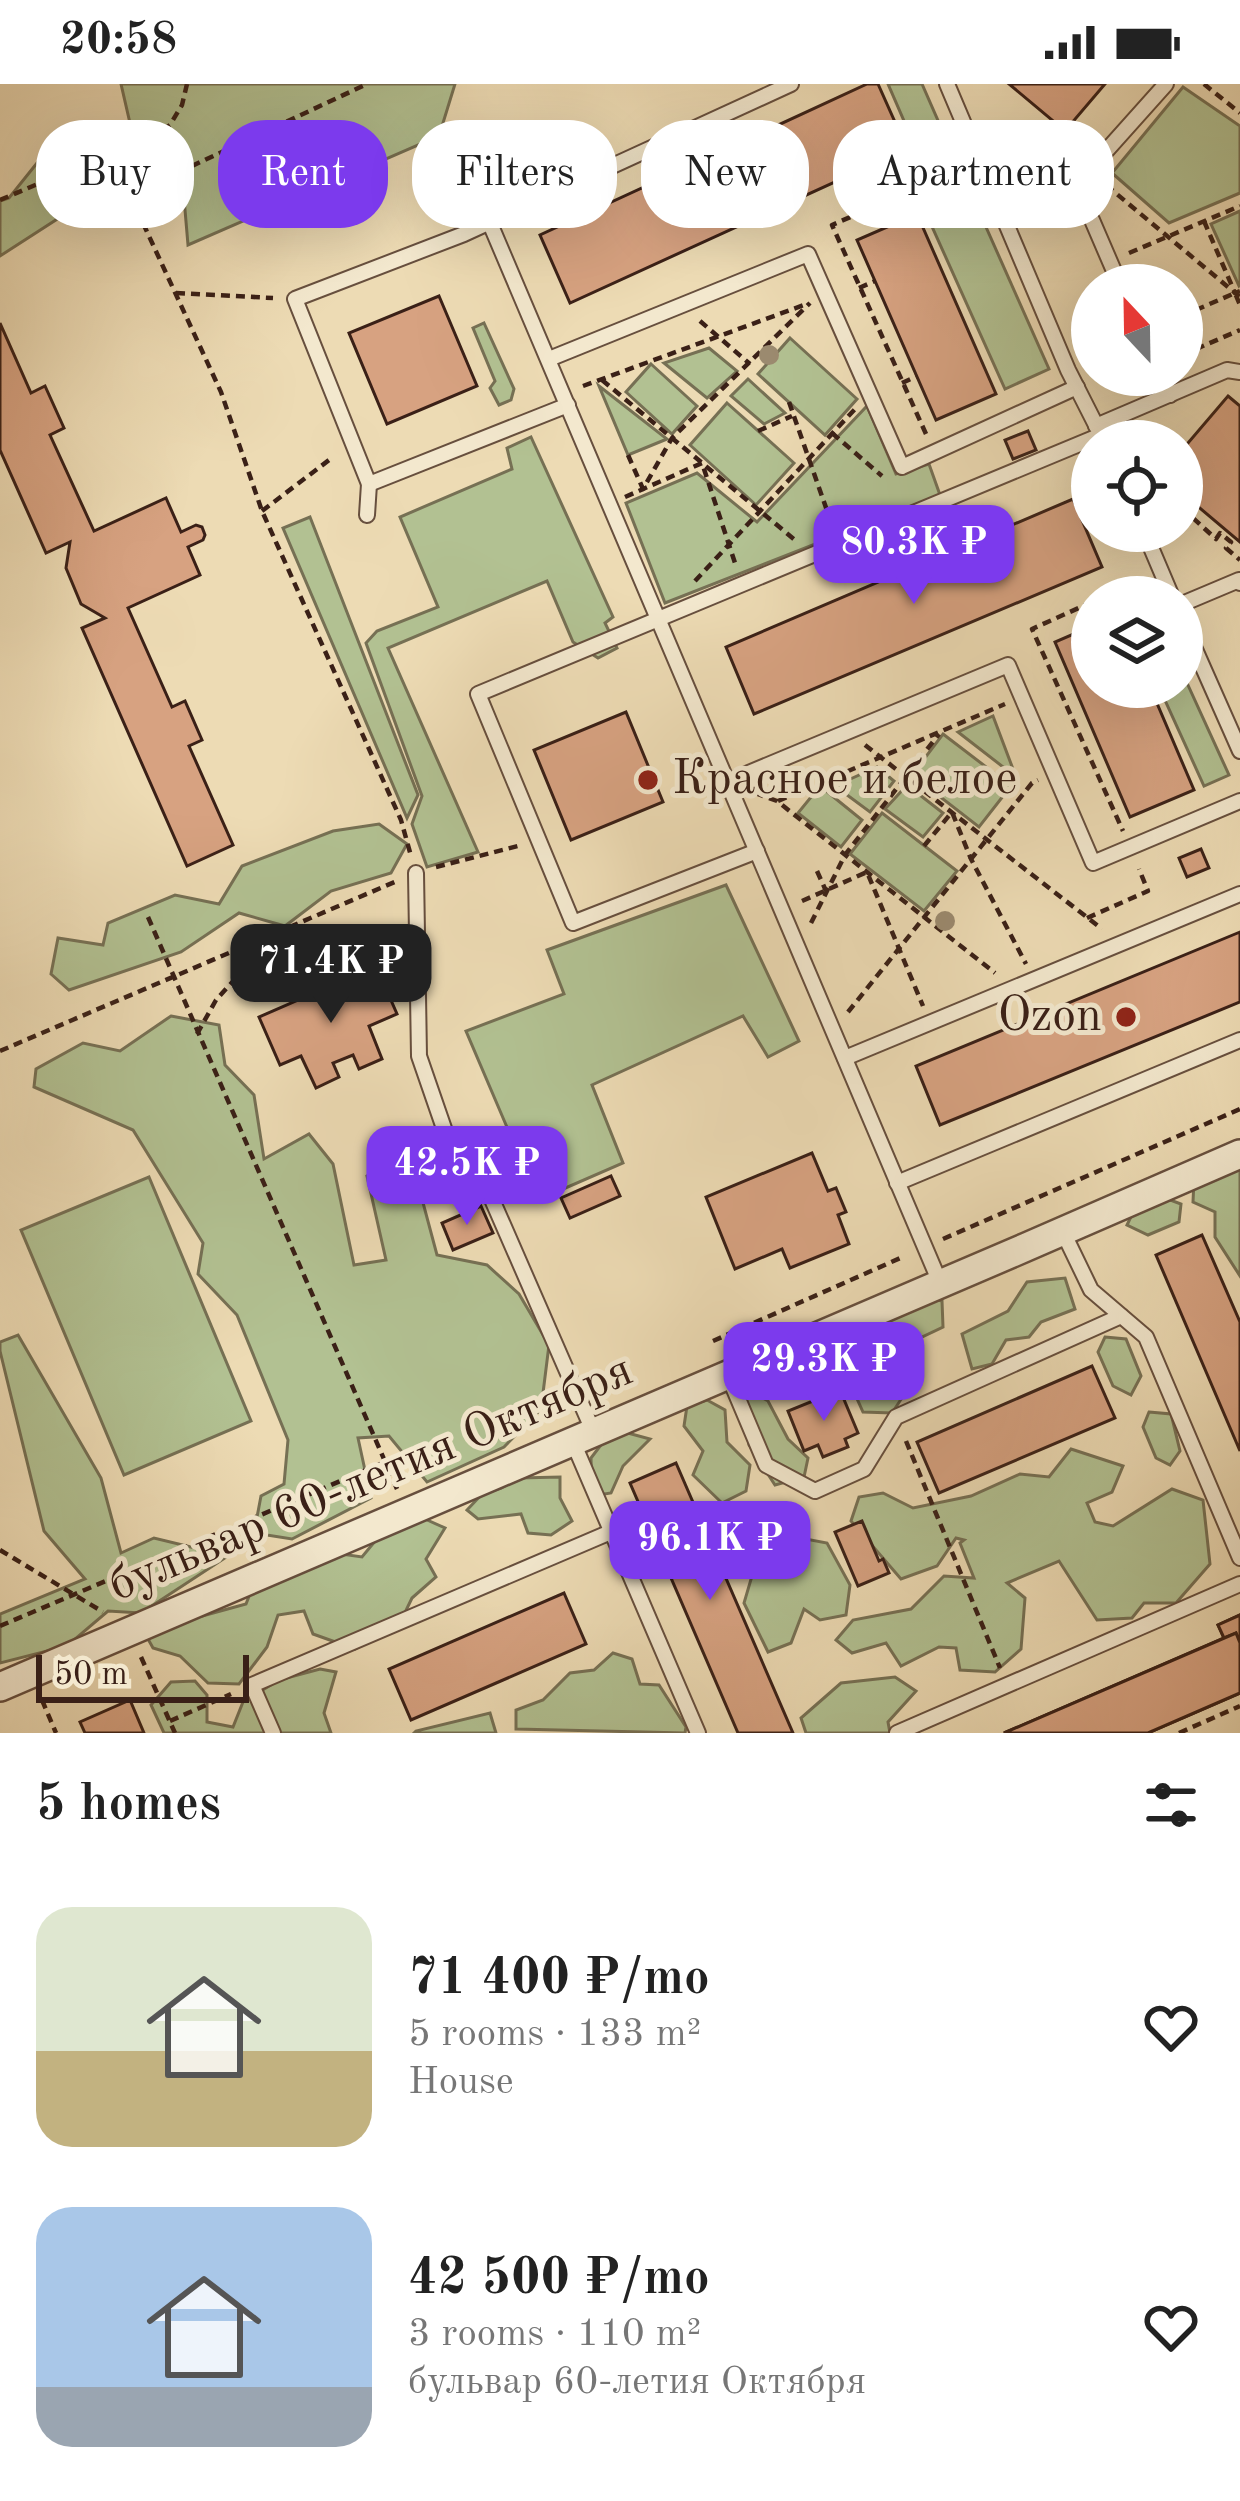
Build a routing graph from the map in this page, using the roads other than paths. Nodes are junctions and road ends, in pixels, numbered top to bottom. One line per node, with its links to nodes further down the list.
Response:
1 (791, 84): 6 (lane)
2 (947, 84): 4 (lane)
3 (1166, 84): 5 (lane)
4 (962, 120)
5 (1114, 142)
6 (617, 163)
7 (476, 228): 21 (lane)
8 (493, 228): 12 (lane)
9 (1008, 228): 14 (lane)
10 (1095, 228): 11 (lane)
11 (1111, 264)
12 (549, 359): 16 (lane); 18 (lane)
13 (1240, 372): 15 (lane)
14 (1071, 373)
15 (1203, 381)
16 (1071, 390)
17 (1168, 396): 19 (lane)
18 (565, 399): 21 (lane); 25 (lane)
19 (1125, 420)
20 (1071, 446): 25 (lane)
21 (369, 484): 22 (lane)
22 (367, 514)
23 (1240, 581): 24 (lane)
24 (1203, 596)
25 (658, 620): 28 (lane); 30 (lane)
26 (1203, 667): 27 (lane)
27 (1240, 751)
28 (728, 782): 29 (lane); 30 (lane)
29 (1240, 801)
30 (757, 851): 34 (lane)
31 (416, 872): 41 (lane)
32 (1240, 894): 34 (lane)
33 (1240, 1040): 36 (lane)
34 (844, 1058): 36 (lane)
35 (1240, 1154): 37 (street, бульвар 60-летия Октября)
36 (897, 1183): 38 (lane)
37 (1063, 1232): 38 (street, бульвар 60-летия Октября); 39 (lane)
38 (940, 1285): 40 (street, бульвар 60-летия Октября)
39 (1121, 1316): 40 (lane); 43 (lane)
40 (728, 1376): 41 (street, бульвар 60-летия Октября)
41 (584, 1437): 42 (lane); 45 (street, бульвар 60-летия Октября)
42 (613, 1531): 46 (lane); 47 (lane)
43 (1240, 1558)
44 (1240, 1584): 48 (lane)
45 (0, 1687)
46 (273, 1733)
47 (698, 1733)
48 (897, 1733)

